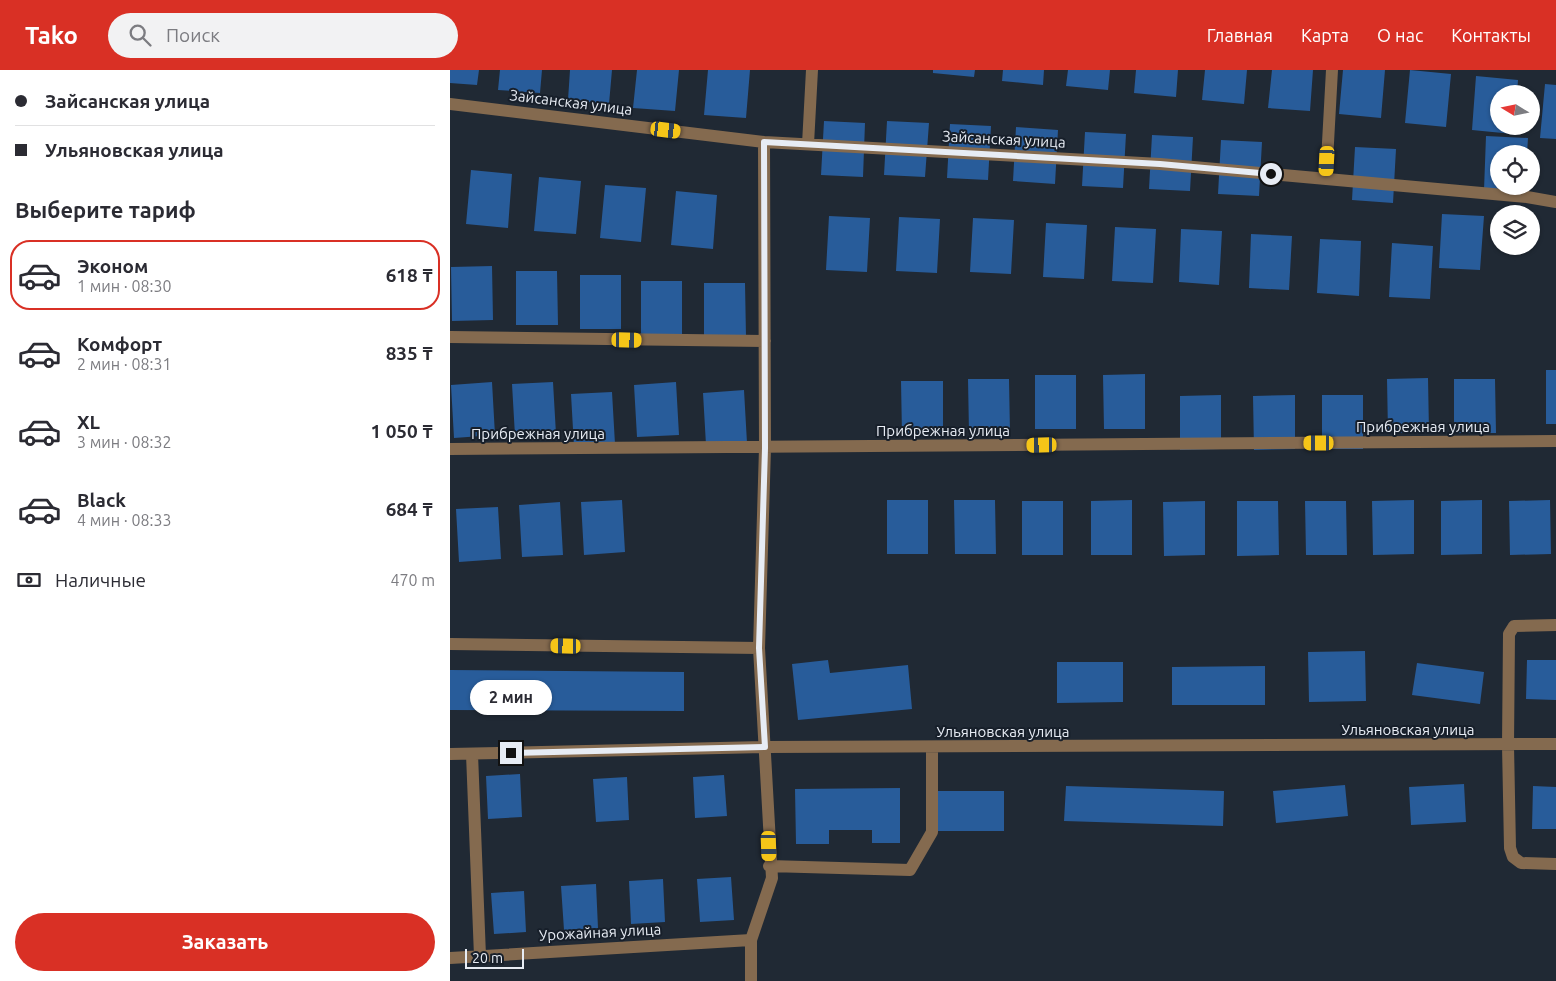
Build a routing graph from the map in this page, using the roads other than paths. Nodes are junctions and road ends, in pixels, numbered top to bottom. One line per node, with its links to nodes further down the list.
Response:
1 (812, 70): 5 (street)
2 (1332, 70): 6 (street)
3 (450, 104): 4 (street, Зайсанская улица)
4 (764, 142): 5 (street, Зайсанская улица); 9 (street)
5 (808, 144): 6 (street, Зайсанская улица)
6 (1326, 179): 7 (street, Зайсанская улица)
7 (1556, 202)
8 (450, 337): 9 (street)
9 (765, 341): 11 (street)
10 (1556, 441): 11 (street, Прибрежная улица)
11 (765, 448): 12 (street, Прибрежная улица); 15 (street)
12 (450, 449)
13 (1556, 625): 17 (street)
14 (450, 644): 15 (street)
15 (759, 648): 18 (street)
16 (1556, 744): 17 (street, Ульяновская улица)
17 (1508, 745): 19 (street, Ульяновская улица); 22 (street)
18 (765, 747): 19 (street, Ульяновская улица); 21 (street, Ульяновская улица); 23 (street)
19 (932, 747): 23 (street)
20 (450, 754): 21 (street, Ульяновская улица)
21 (472, 754): 25 (street)
22 (1556, 864)
23 (769, 866): 24 (street)
24 (751, 940): 25 (street, Урожайная улица); 27 (street)
25 (480, 956): 26 (street, Урожайная улица)
26 (450, 958)
27 (752, 981)

